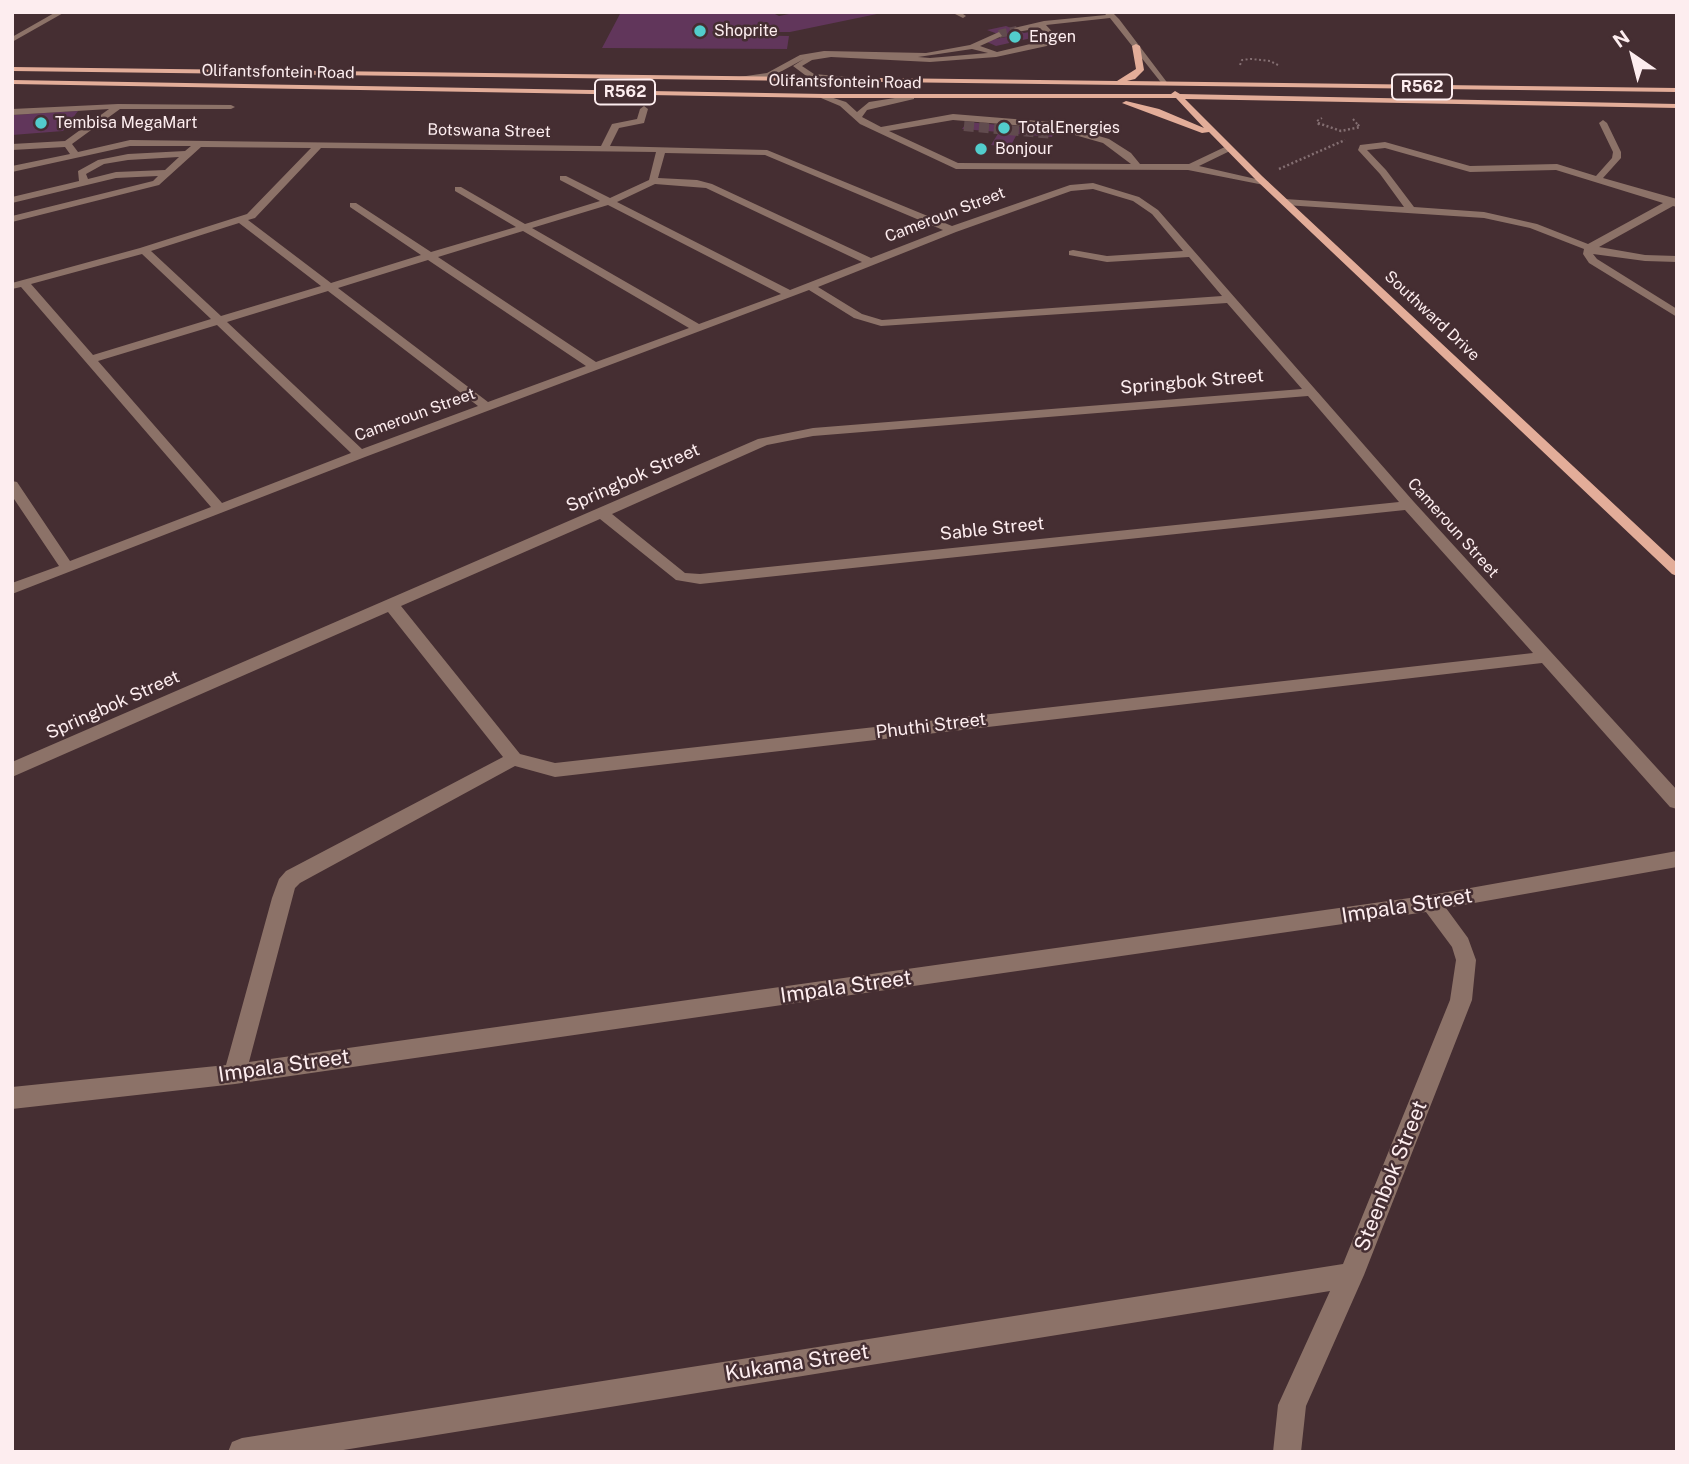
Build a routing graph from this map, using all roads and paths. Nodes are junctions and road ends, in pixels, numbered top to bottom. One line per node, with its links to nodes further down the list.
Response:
1 (62, 12): 13 (street)
2 (954, 12): 5 (street)
3 (1085, 12): 6 (street)
4 (1109, 14): 6 (street); 12 (street)
5 (963, 16)
6 (1069, 20): 7 (street); 8 (street)
7 (1041, 26): 9 (street); 16 (street)
8 (1101, 26)
9 (1017, 30)
10 (1113, 30): 12 (street)
11 (999, 34): 15 (street)
12 (1129, 36): 14 (street)
13 (12, 40)
14 (1136, 46): 21 (street); 22 (main road)
15 (972, 47): 16 (street); 18 (street)
16 (996, 55): 19 (street)
17 (12, 69): 18 (main road, Olifantsfontein Road / R562)
18 (705, 80): 19 (main road, Olifantsfontein Road / R562)
19 (859, 80): 22 (main road, Olifantsfontein Road / R562)
20 (12, 82): 24 (main road, Olifantsfontein Road / R562)
21 (1166, 83): 22 (main road, Olifantsfontein Road / R562); 23 (main road, Olifantsfontein Road / R562); 25 (main road, Southward Drive)
22 (1072, 84)
23 (1677, 90)
24 (824, 96): 26 (main road, Olifantsfontein Road / R562); 35 (street)
25 (1178, 96): 27 (main road, Olifantsfontein Road / R562); 29 (main road, Olifantsfontein Road / R562); 41 (main road, Southward Drive)
26 (911, 97): 27 (main road, Olifantsfontein Road / R562); 35 (street)
27 (1086, 97): 41 (main road)
28 (118, 106): 30 (street); 32 (street); 44 (street)
29 (1677, 106)
30 (232, 107)
31 (645, 109): 49 (street)
32 (12, 112)
33 (1354, 116): 34 (path)
34 (1328, 117)
35 (857, 118): 39 (street)
36 (1603, 123): 59 (street)
37 (908, 124): 38 (street); 39 (street); 43 (street)
38 (964, 126)
39 (881, 130): 53 (street)
40 (1053, 134): 43 (street)
41 (1215, 135): 48 (main road, Southward Drive)
42 (1346, 140): 58 (path)
43 (1106, 141): 53 (street)
44 (67, 144): 47 (street); 51 (street)
45 (201, 144): 46 (street, Botswana Street); 51 (street, Botswana Street); 52 (street)
46 (320, 145): 49 (street, Botswana Street); 70 (street)
47 (12, 147)
48 (1229, 148): 54 (street); 58 (main road, Southward Drive)
49 (604, 149): 50 (street, Botswana Street)
50 (661, 150): 60 (street); 72 (street, Botswana Street)
51 (75, 154): 55 (street, Botswana Street)
52 (189, 154): 56 (street); 61 (street)
53 (1138, 167): 54 (street)
54 (1188, 167): 58 (street)
55 (12, 169)
56 (167, 173): 61 (street); 69 (street)
57 (563, 178): 64 (street)
58 (1261, 180): 65 (main road, Southward Drive)
59 (1597, 180): 66 (street); 68 (street)
60 (653, 181): 64 (street); 79 (street)
61 (84, 182): 63 (street)
62 (458, 189): 71 (street)
63 (12, 200)
64 (610, 201): 71 (street); 83 (street)
65 (1285, 202): 68 (street); 101 (main road, Southward Drive)
66 (1675, 202): 73 (street)
67 (353, 205): 77 (street)
68 (1411, 210): 73 (street)
69 (12, 219)
70 (242, 220): 74 (street); 82 (street)
71 (526, 227): 77 (street); 89 (street)
72 (952, 230): 76 (street, Cameroun Street); 79 (street, Cameroun Street)
73 (1589, 248): 78 (street); 86 (street)
74 (144, 250): 80 (street); 88 (street)
75 (1073, 253): 76 (street)
76 (1191, 254): 85 (street, Cameroun Street)
77 (428, 257): 82 (street); 91 (street)
78 (1677, 259)
79 (871, 262): 81 (street, Cameroun Street)
80 (18, 285): 90 (street)
81 (809, 286): 83 (street, Cameroun Street); 85 (street)
82 (328, 287): 88 (street); 93 (street)
83 (790, 294): 89 (street, Cameroun Street)
84 (1677, 298): 86 (street)
85 (1230, 299): 92 (street, Cameroun Street)
86 (1656, 300): 87 (street)
87 (1677, 314)
88 (220, 321): 90 (street); 94 (street)
89 (698, 328): 91 (street, Cameroun Street)
90 (90, 360): 98 (street)
91 (596, 367): 93 (street, Cameroun Street)
92 (1312, 392): 97 (street, Cameroun Street); 99 (street, Springbok Street)
93 (487, 407): 94 (street, Cameroun Street)
94 (360, 454): 98 (street, Cameroun Street)
95 (12, 485): 96 (street)
96 (17, 502): 100 (street)
97 (1409, 505): 99 (street, Sable Street); 104 (street, Cameroun Street)
98 (219, 508): 100 (street, Cameroun Street)
99 (602, 513): 103 (street, Springbok Street)
100 (67, 568): 102 (street, Cameroun Street)
101 (1677, 571)
102 (12, 589)
103 (391, 605): 105 (street); 106 (street, Springbok Street)
104 (1545, 657): 105 (street, Phuthi Street); 107 (street, Cameroun Street)
105 (514, 759): 110 (street)
106 (12, 770)
107 (1677, 802)
108 (1677, 859): 109 (street, Impala Street)
109 (1431, 903): 110 (street, Impala Street); 112 (street, Steenbok Street)
110 (235, 1074): 111 (street, Impala Street)
111 (12, 1098)
112 (1351, 1275): 113 (street, Kukama Street); 114 (street, Steenbok Street)
113 (242, 1452)
114 (1287, 1452)

